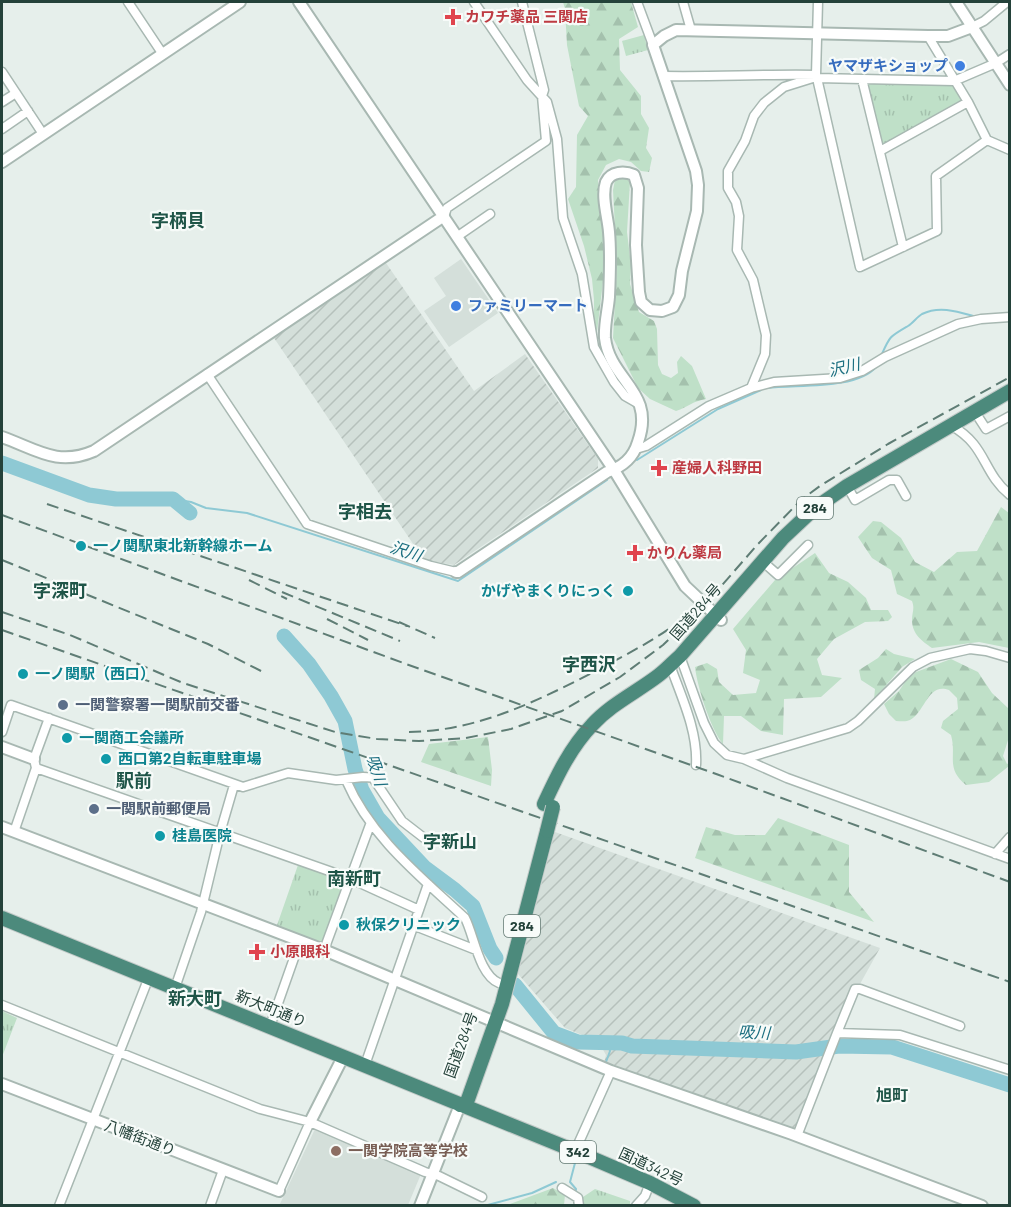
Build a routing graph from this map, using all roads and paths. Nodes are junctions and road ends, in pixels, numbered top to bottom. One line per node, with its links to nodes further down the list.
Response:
1 (128, 2): 16 (street)
2 (240, 2): 16 (street)
3 (299, 2): 37 (street)
4 (474, 2): 26 (street)
5 (522, 2): 26 (street)
6 (637, 2): 15 (street)
7 (683, 2): 12 (street)
8 (818, 2): 13 (street)
9 (956, 2): 11 (street)
10 (1008, 2): 11 (street)
11 (972, 27): 14 (street); 18 (street)
12 (691, 30): 13 (street); 15 (street)
13 (817, 33): 14 (street); 21 (street)
14 (928, 36): 23 (street)
15 (653, 45): 20 (street)
16 (162, 53): 31 (street)
17 (1010, 54): 18 (street)
18 (996, 63): 23 (street); 24 (street)
19 (2, 72): 25 (street)
20 (663, 76): 21 (street); 45 (street)
21 (816, 77): 22 (street); 39 (street); 42 (street)
22 (862, 79): 23 (street); 34 (street)
23 (954, 81): 28 (street)
24 (1010, 85)
25 (16, 93): 27 (street); 29 (street)
26 (542, 96): 37 (street); 45 (street)
27 (2, 102)
28 (968, 102): 32 (street); 34 (street)
29 (28, 111): 30 (street); 31 (street)
30 (2, 129)
31 (43, 134): 35 (street)
32 (987, 140): 33 (street); 39 (street)
33 (1010, 150)
34 (880, 151): 39 (street)
35 (2, 162)
36 (490, 214): 38 (street)
37 (444, 216): 38 (street); 41 (street)
38 (458, 236): 51 (street)
39 (903, 247)
40 (1010, 317): 42 (street)
41 (207, 374): 49 (street); 57 (street)
42 (751, 388): 50 (street)
43 (1010, 391): 46 (highway, 国道284号 / 284)
44 (1010, 400): 46 (highway, 国道284号 / 284)
45 (642, 406): 50 (street)
46 (978, 415): 47 (street); 48 (highway, 国道284号 / 284)
47 (1010, 416)
48 (956, 428): 52 (highway, 国道284号 / 284); 53 (street)
49 (2, 437)
50 (636, 449): 51 (street)
51 (614, 470): 57 (street); 58 (street)
52 (848, 489): 54 (street); 56 (highway, 国道284号 / 284)
53 (1010, 495)
54 (906, 496)
55 (808, 545): 56 (street)
56 (765, 564): 58 (highway, 国道284号 / 284)
57 (456, 572)
58 (718, 617): 60 (highway, 国道284号 / 284)
59 (1010, 658): 64 (street)
60 (676, 665): 64 (street); 66 (street); 71 (highway, 国道284号 / 284)
61 (49, 718): 62 (street); 65 (street); 68 (street)
62 (2, 732)
63 (2, 747): 65 (street)
64 (744, 759): 76 (street)
65 (35, 763): 72 (street); 73 (street)
66 (696, 765)
67 (348, 780): 68 (street); 69 (street); 75 (street)
68 (234, 785): 73 (street)
69 (370, 825): 78 (street); 79 (street)
70 (2, 827): 72 (street)
71 (542, 829): 89 (highway, 国道284号 / 284); 92 (highway, 国道284号 / 284)
72 (14, 832): 80 (street)
73 (220, 832): 78 (street); 80 (street)
74 (1010, 837): 76 (street)
75 (424, 838)
76 (995, 854): 77 (street)
77 (1010, 860)
78 (349, 878): 81 (street); 85 (street)
79 (429, 884): 81 (street); 86 (street)
80 (203, 904): 84 (street); 90 (street)
81 (419, 910): 83 (street)
82 (2, 918): 87 (highway, 新大町通り)
83 (414, 926): 86 (street); 88 (street)
84 (300, 942): 85 (street); 93 (street)
85 (324, 950): 88 (street)
86 (476, 950): 89 (street)
87 (149, 978): 90 (highway, 新大町通り); 96 (street)
88 (395, 979): 92 (street); 98 (street)
89 (499, 982): 92 (highway, 国道284号 / 284)
90 (175, 988): 93 (highway, 新大町通り)
91 (2, 1005): 96 (street)
92 (493, 1020): 100 (street); 102 (highway, 国道284号 / 284)
93 (270, 1026): 97 (highway, 新大町通り)
94 (960, 1026): 95 (street)
95 (836, 1036): 99 (street); 105 (street)
96 (119, 1053): 103 (street); 104 (street)
97 (343, 1057): 98 (highway, 新大町通り); 104 (street)
98 (365, 1065): 102 (highway, 新大町通り)
99 (1010, 1070)
100 (611, 1071): 105 (street); 106 (street)
101 (2, 1083): 103 (street, 八幡街通り)
102 (460, 1105): 106 (highway, 国道342号 / 342); 108 (street)
103 (93, 1120): 107 (street, 八幡街通り); 113 (street)
104 (310, 1122): 108 (street); 111 (street)
105 (797, 1136): 119 (street)
106 (575, 1151): 109 (highway, 国道342号 / 342)
107 (223, 1170): 111 (street, 八幡街通り); 114 (street)
108 (432, 1174): 112 (street); 115 (street)
109 (650, 1183): 117 (street); 118 (highway, 国道342号 / 342)
110 (562, 1188): 116 (street)
111 (279, 1191)
112 (482, 1197)
113 (59, 1206)
114 (210, 1206)
115 (420, 1206)
116 (579, 1206)
117 (636, 1206)
118 (694, 1206)
119 (982, 1206)

